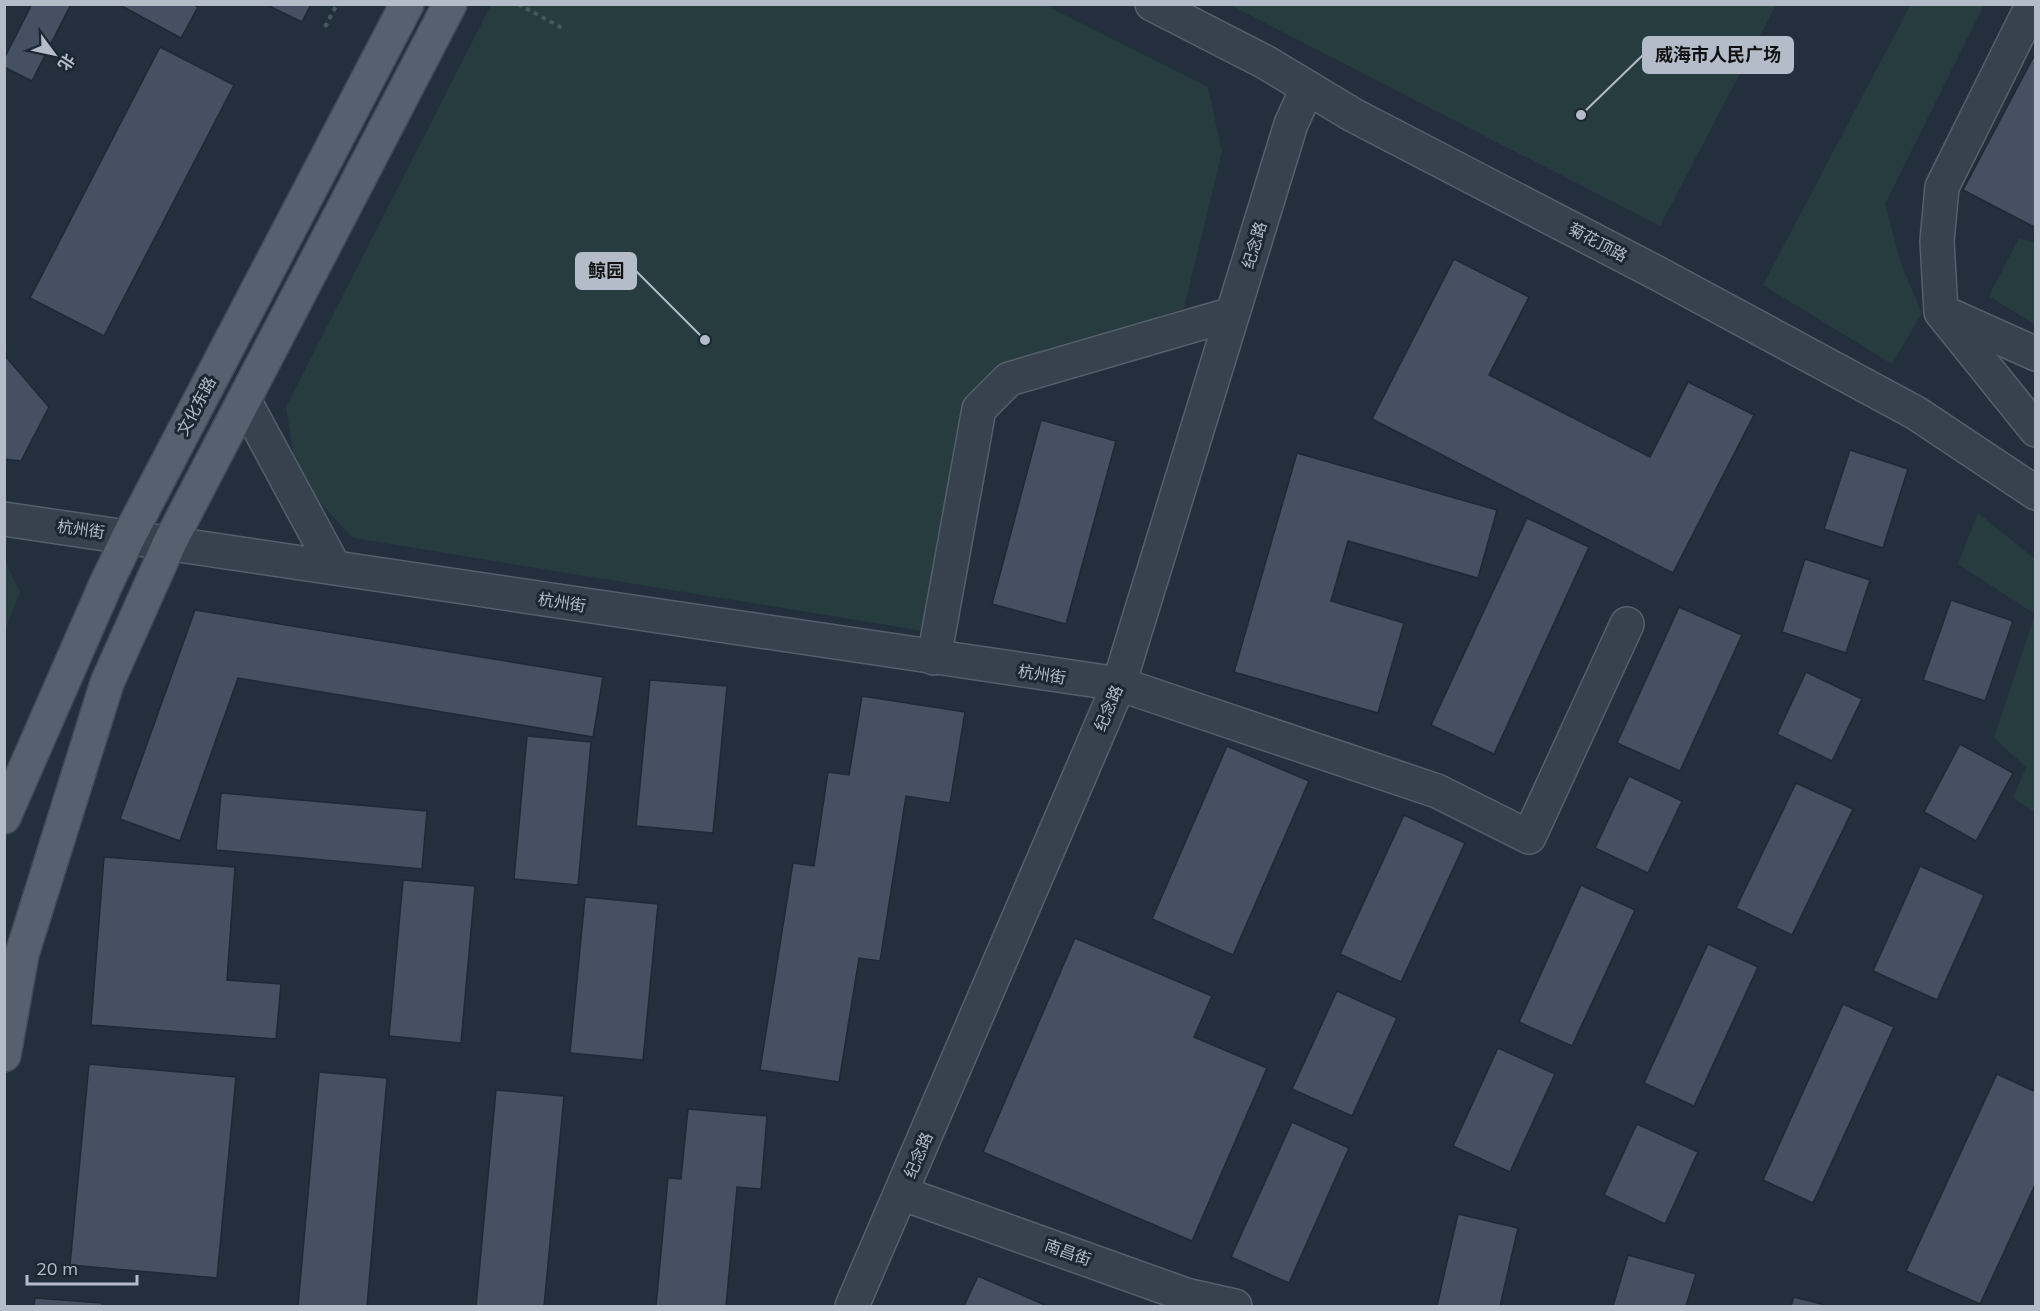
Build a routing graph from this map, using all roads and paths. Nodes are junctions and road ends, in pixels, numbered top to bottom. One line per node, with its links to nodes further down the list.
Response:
1 (337, 4): 7 (path)
2 (408, 4): 17 (main road, 文化东路)
3 (450, 4): 13 (main road)
4 (518, 4): 8 (path)
5 (1152, 4): 9 (street, 菊花顶路)
6 (2033, 4): 10 (street)
7 (325, 27)
8 (564, 29)
9 (1307, 89): 11 (street, 纪念路); 15 (street, 菊花顶路)
10 (1941, 312): 12 (street); 14 (street)
11 (1232, 314): 21 (street); 22 (street, 纪念路)
12 (2036, 354)
13 (244, 400): 18 (main road); 19 (street)
14 (2036, 430)
15 (2036, 493)
16 (4, 519): 17 (street, 杭州街)
17 (129, 536): 18 (street, 杭州街); 23 (main road, 文化东路)
18 (170, 542): 19 (street, 杭州街); 24 (main road)
19 (334, 567): 21 (street, 杭州街)
20 (1627, 624): 22 (street, 杭州街)
21 (934, 658): 22 (street, 杭州街)
22 (1119, 684): 25 (street, 纪念路)
23 (4, 817)
24 (4, 1055)
25 (902, 1193): 26 (street, 纪念路); 27 (street, 南昌街)
26 (852, 1306)
27 (1235, 1306)

